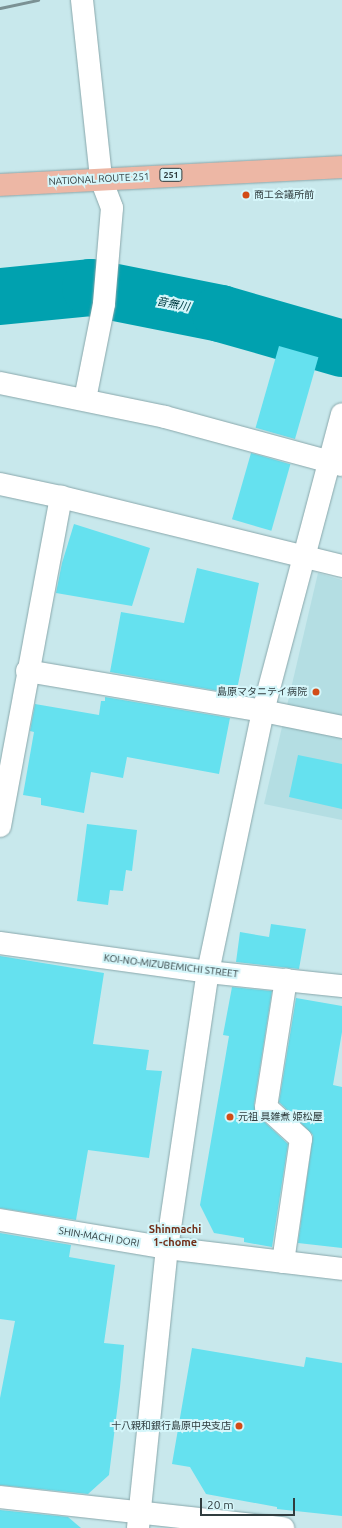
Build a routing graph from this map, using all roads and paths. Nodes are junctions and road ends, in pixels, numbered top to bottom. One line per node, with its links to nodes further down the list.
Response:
1 (82, 0): 3 (street)
2 (342, 167): 3 (highway, NATIONAL ROUTE 251 / 251)
3 (101, 179): 4 (highway, NATIONAL ROUTE 251 / 251); 6 (street)
4 (0, 186)
5 (0, 383): 6 (street)
6 (85, 399): 8 (street)
7 (342, 414): 8 (street)
8 (336, 463): 11 (street)
9 (0, 484): 10 (street)
10 (61, 497): 11 (street); 13 (street)
11 (304, 556): 12 (street); 14 (street)
12 (342, 566)
13 (27, 671): 14 (street); 16 (street)
14 (263, 711): 15 (street); 18 (street)
15 (342, 727)
16 (0, 826)
17 (0, 943): 18 (street, KOI-NO-MIZUBEMICHI STREET)
18 (208, 972): 19 (street, KOI-NO-MIZUBEMICHI STREET); 22 (street)
19 (286, 980): 20 (street, KOI-NO-MIZUBEMICHI STREET); 23 (street)
20 (342, 986)
21 (0, 1220): 22 (street, SHIN-MACHI DORI)
22 (167, 1248): 23 (street, SHIN-MACHI DORI); 26 (street)
23 (282, 1262): 24 (street, SHIN-MACHI DORI)
24 (342, 1269)
25 (0, 1497): 26 (street)
26 (139, 1520): 27 (street)
27 (283, 1528)

